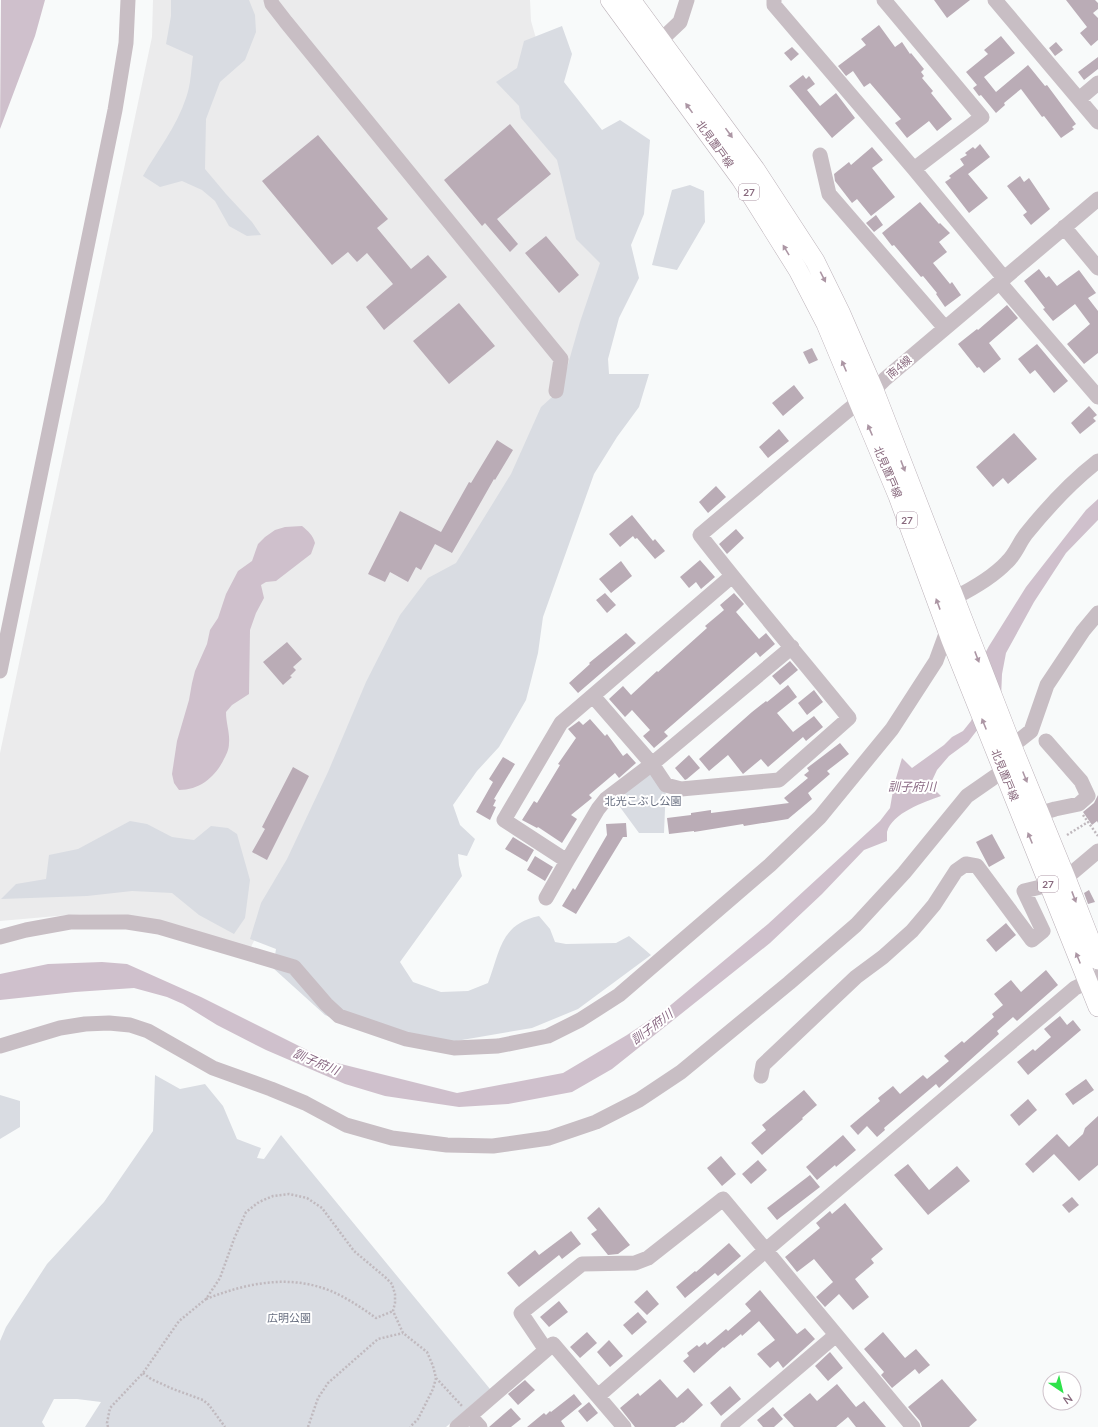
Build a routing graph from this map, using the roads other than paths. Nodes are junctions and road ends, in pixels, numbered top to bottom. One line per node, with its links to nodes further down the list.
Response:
1 (128, 0): 30 (street)
2 (271, 0): 21 (street)
3 (610, 0): 9 (main road, 北見置戸線 / 27)
4 (631, 0): 9 (main road, 北見置戸線 / 27)
5 (687, 0): 9 (street)
6 (774, 0): 14 (street)
7 (884, 0): 14 (street)
8 (995, 0): 11 (street)
9 (654, 45): 20 (main road, 北見置戸線 / 27, one-way to 20); 23 (main road, 北見置戸線 / 27, one-way to 9)
10 (1098, 83): 11 (street)
11 (1079, 99): 12 (street)
12 (1098, 122)
13 (820, 154): 19 (street)
14 (914, 170): 18 (street)
15 (1098, 199): 16 (street, 南4線)
16 (1064, 227): 17 (street); 18 (street, 南4線)
17 (1098, 268)
18 (1002, 280): 19 (street, 南4線); 22 (street)
19 (944, 328): 20 (street, 南4線)
20 (874, 390): 23 (street, 南4線); 26 (main road, 北見置戸線 / 27, one-way to 26)
21 (556, 392)
22 (1098, 397)
23 (859, 402): 25 (street, 南4線); 28 (main road, 北見置戸線 / 27, one-way to 23)
24 (1098, 460): 26 (street)
25 (732, 576): 29 (street); 31 (street)
26 (954, 598): 33 (main road, 北見置戸線 / 27, one-way to 33)
27 (1098, 613): 33 (street)
28 (949, 636): 35 (main road, 北見置戸線 / 27, one-way to 28); 41 (street)
29 (792, 647): 34 (street); 34 (street)
30 (0, 671)
31 (593, 696): 34 (street); 38 (street)
32 (1046, 741): 36 (street)
33 (1011, 744): 36 (main road, 北見置戸線 / 27, one-way to 36)
34 (652, 764): 38 (street)
35 (1001, 766): 36 (main road, 北見置戸線 / 27); 45 (street)
36 (1031, 816): 39 (main road, 北見置戸線 / 27)
37 (1098, 851): 39 (street)
38 (567, 861): 40 (street)
39 (1057, 881): 42 (main road, 北見置戸線 / 27, one-way to 42); 43 (main road, 北見置戸線 / 27, one-way to 39); 46 (street)
40 (546, 898)
41 (0, 937)
42 (1098, 960)
43 (1093, 979): 44 (main road, 北見置戸線 / 27); 47 (street)
44 (1098, 1008)
45 (0, 1046)
46 (761, 1076)
47 (766, 1250): 48 (street); 49 (street); 50 (street)
48 (836, 1335): 52 (street); 56 (street)
49 (546, 1350): 50 (street); 51 (street)
50 (598, 1396): 55 (street)
51 (470, 1416): 53 (street); 54 (street)
52 (911, 1426)
53 (457, 1427)
54 (480, 1427)
55 (624, 1427)
56 (728, 1427)

